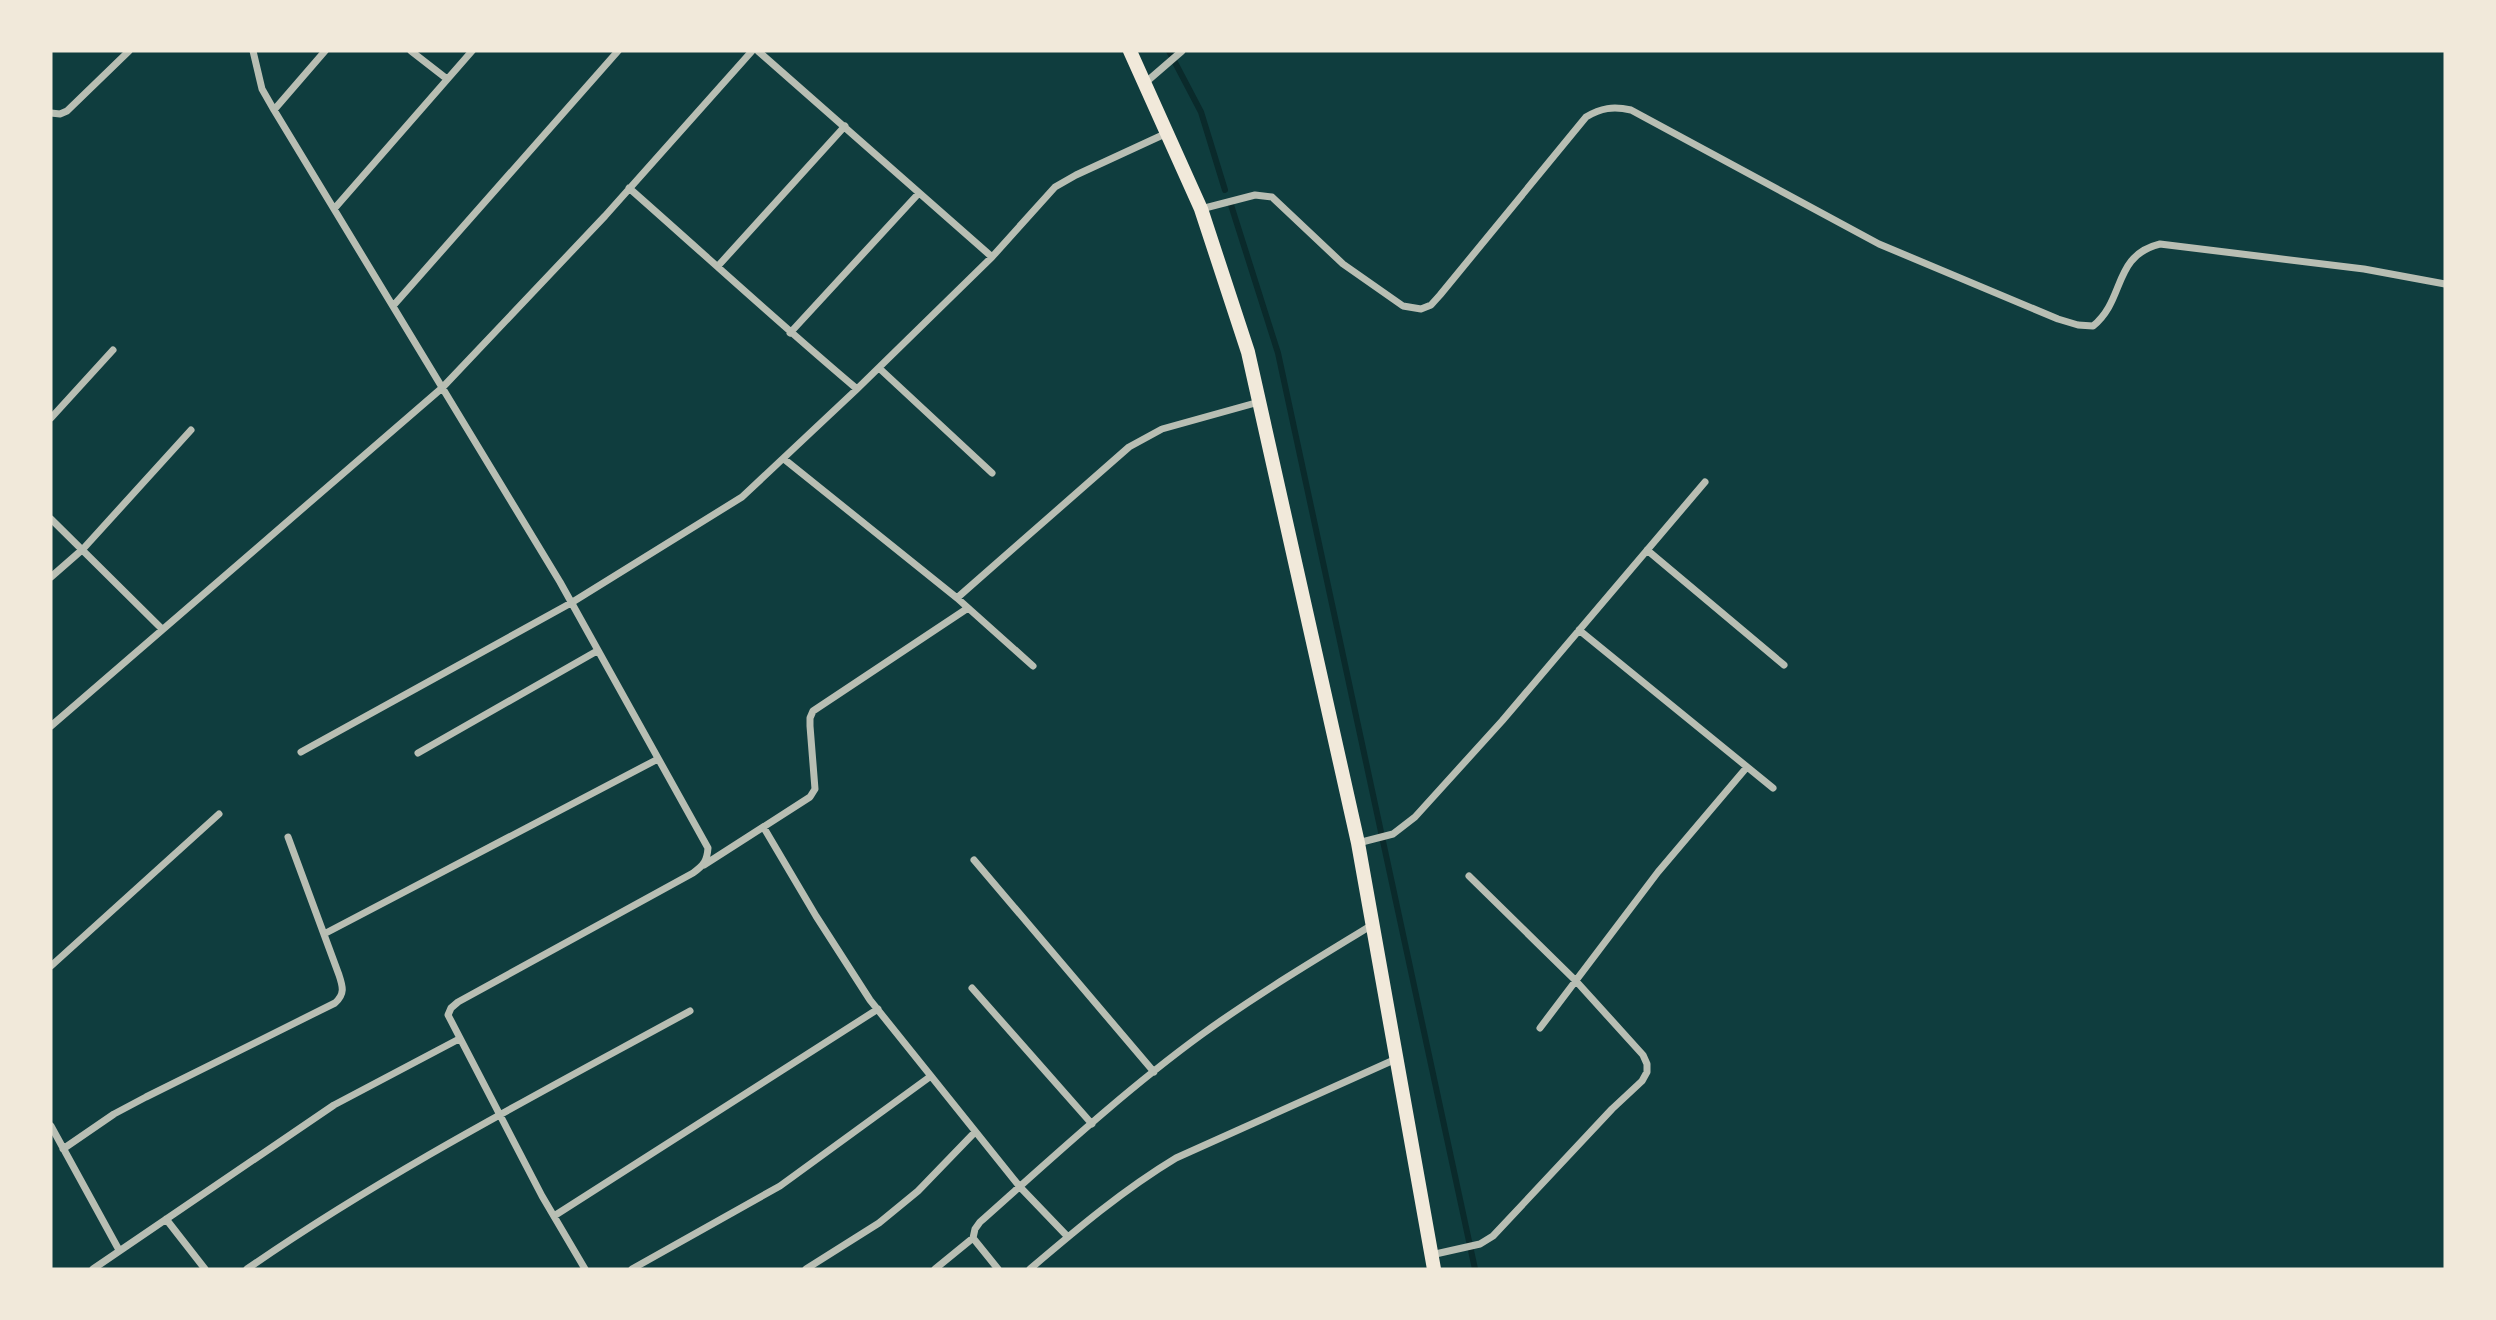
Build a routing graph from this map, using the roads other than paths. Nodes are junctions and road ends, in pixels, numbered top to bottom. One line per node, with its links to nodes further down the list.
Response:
1 (129, 51): 14 (street)
2 (253, 51): 13 (street)
3 (325, 51): 13 (street)
4 (411, 51): 11 (street)
5 (472, 51): 11 (street)
6 (618, 51): 24 (street)
7 (752, 51): 17 (street)
8 (758, 51): 15 (street)
9 (1130, 51): 12 (main road)
10 (1181, 51): 12 (street)
11 (447, 79): 20 (street)
12 (1145, 83): 16 (main road)
13 (274, 110): 20 (street)
14 (51, 113)
15 (845, 126): 18 (street); 22 (street)
16 (1167, 134): 19 (main road); 21 (street)
17 (629, 188): 22 (street); 28 (street)
18 (919, 192): 21 (street); 25 (street)
19 (1201, 208): 23 (street); 30 (main road)
20 (334, 209): 24 (street)
21 (992, 257): 27 (street)
22 (718, 266): 25 (street)
23 (2445, 284)
24 (393, 306): 28 (street)
25 (790, 333): 29 (street)
26 (113, 350): 31 (street)
27 (879, 368): 29 (street); 34 (street)
28 (442, 388): 41 (street); 43 (street)
29 (857, 389): 33 (street)
30 (1259, 402): 40 (street); 57 (main road)
31 (51, 418)
32 (191, 430): 37 (street)
33 (784, 459): 40 (street); 41 (street)
34 (992, 473)
35 (1705, 482): 38 (street)
36 (51, 519): 37 (street)
37 (83, 549): 39 (street); 43 (street)
38 (1647, 550): 44 (street); 46 (street)
39 (51, 577)
40 (957, 598): 42 (street)
41 (571, 603): 45 (street); 49 (street)
42 (968, 608): 47 (street); 55 (street)
43 (162, 629): 48 (street)
44 (1579, 630): 52 (street); 57 (street)
45 (597, 651): 50 (street); 51 (street)
46 (1784, 665)
47 (1033, 666)
48 (51, 726)
49 (301, 752)
50 (418, 753)
51 (658, 759): 59 (street); 62 (street)
52 (1747, 766): 53 (street); 64 (street)
53 (1773, 788)
54 (219, 814): 63 (street)
55 (764, 828): 59 (street); 66 (street)
56 (288, 837): 62 (street)
57 (1358, 843): 61 (main road)
58 (974, 860): 71 (street)
59 (704, 865): 69 (street)
60 (1469, 876): 64 (street)
61 (1373, 925): 70 (main road); 71 (street)
62 (324, 934): 77 (street)
63 (51, 966)
64 (1576, 981): 68 (street); 84 (street)
65 (972, 988): 74 (street)
66 (878, 1009): 72 (street); 79 (street)
67 (690, 1011): 73 (street)
68 (1541, 1028)
69 (459, 1039): 73 (street); 80 (street)
70 (1396, 1059): 81 (street); 84 (main road)
71 (1154, 1072): 74 (street)
72 (930, 1076): 76 (street); 89 (street)
73 (499, 1116): 79 (street); 87 (street)
74 (1092, 1124): 78 (street)
75 (51, 1126): 77 (street)
76 (975, 1132): 78 (street); 90 (street)
77 (63, 1149): 83 (street)
78 (1020, 1187): 81 (street); 82 (street)
79 (554, 1216): 88 (street)
80 (166, 1219): 83 (street); 86 (street)
81 (1068, 1237): 93 (street)
82 (973, 1238): 91 (street); 92 (street)
83 (119, 1250): 85 (street)
84 (1432, 1262)
85 (93, 1269)
86 (205, 1269)
87 (247, 1269)
88 (585, 1269)
89 (632, 1269)
90 (806, 1269)
91 (935, 1269)
92 (998, 1269)
93 (1030, 1269)

